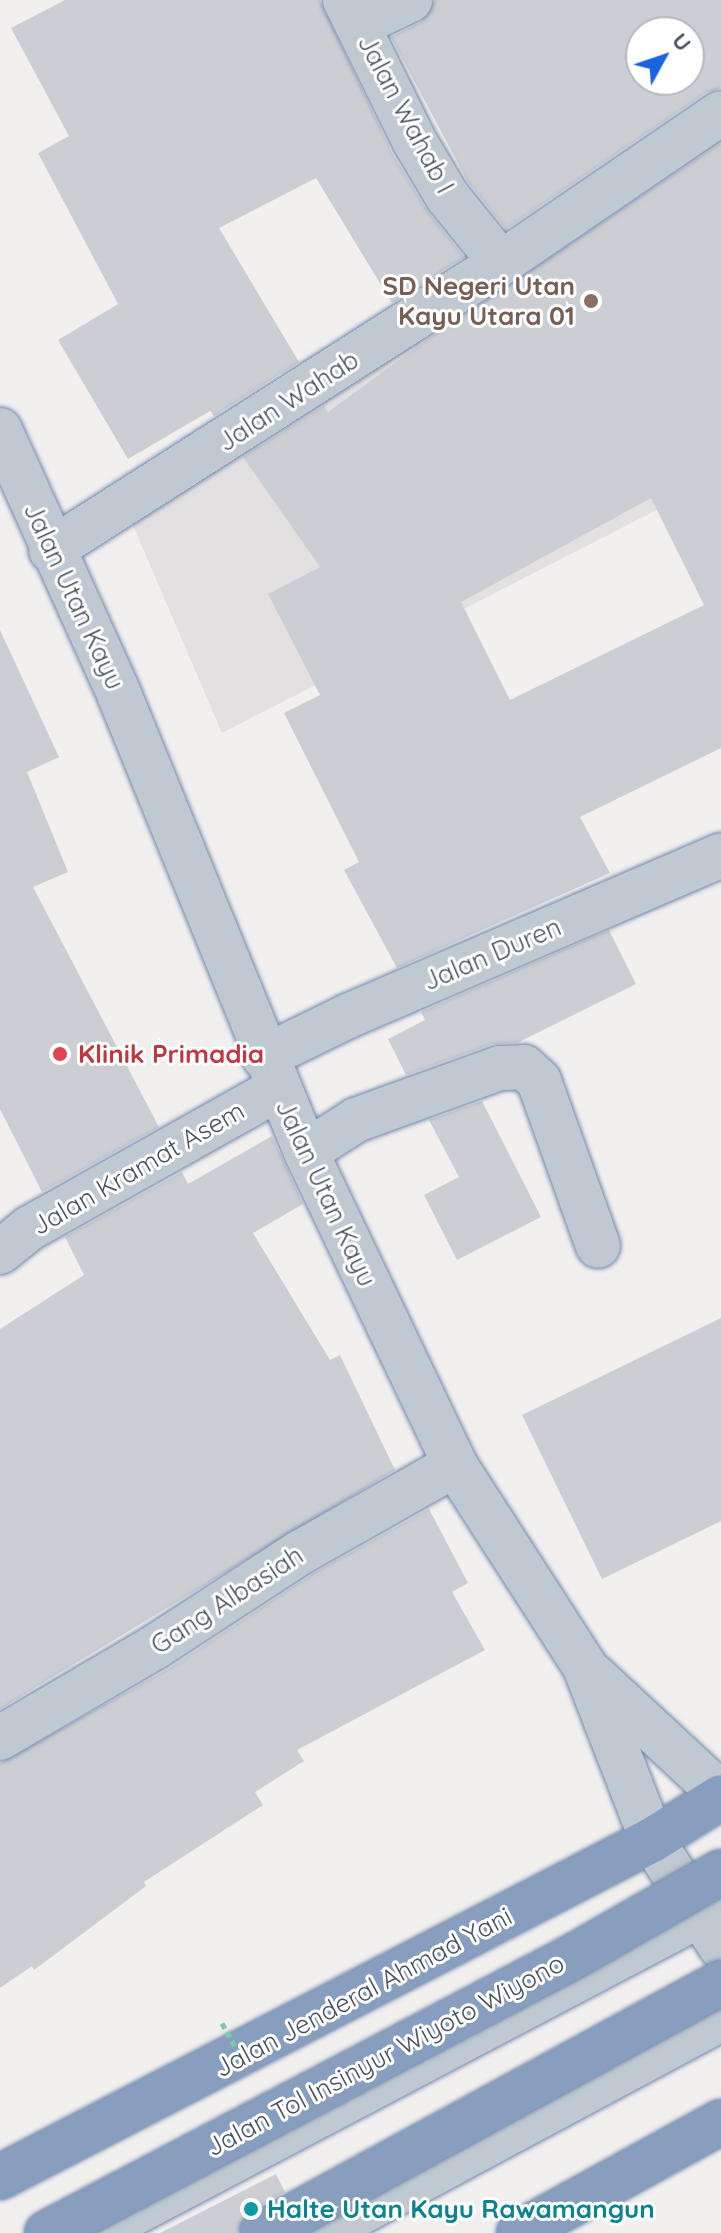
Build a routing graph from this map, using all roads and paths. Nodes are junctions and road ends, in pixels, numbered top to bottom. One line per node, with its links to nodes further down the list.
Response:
1 (410, 0): 2 (street)
2 (352, 12): 4 (street, Jalan Wahab I)
3 (721, 113): 4 (street, Jalan Wahab)
4 (501, 263): 6 (street, Jalan Wahab)
5 (0, 430): 6 (street, Jalan Utan Kayu)
6 (51, 550): 8 (street, Jalan Utan Kayu)
7 (721, 855): 8 (street, Jalan Duren)
8 (271, 1073): 9 (street, Jalan Utan Kayu); 11 (street, Jalan Kramat Asem)
9 (306, 1152): 10 (street); 12 (street, Jalan Utan Kayu)
10 (598, 1246)
11 (0, 1252)
12 (455, 1465): 13 (street, Jalan Utan Kayu); 14 (street, Gang Albasiah)
13 (585, 1667): 15 (street, Jalan Utan Kayu); 16 (street, Jalan Utan Kayu)
14 (0, 1738)
15 (721, 1796): 16 (highway, Jalan Jenderal Ahmad Yani)
16 (652, 1840): 18 (street, Jalan Utan Kayu); 22 (highway, Jalan Jenderal Ahmad Yani)
17 (721, 1872): 23 (highway, Jalan Tol Insinyur Wiyoto Wiyono, bridge)
18 (714, 1922): 24 (street)
19 (721, 1983): 25 (highway, bridge)
20 (721, 2019): 26 (street)
21 (721, 2122): 27 (highway)
22 (0, 2177)
23 (47, 2233)
24 (96, 2233)
25 (262, 2233)
26 (322, 2233)
27 (519, 2233)

